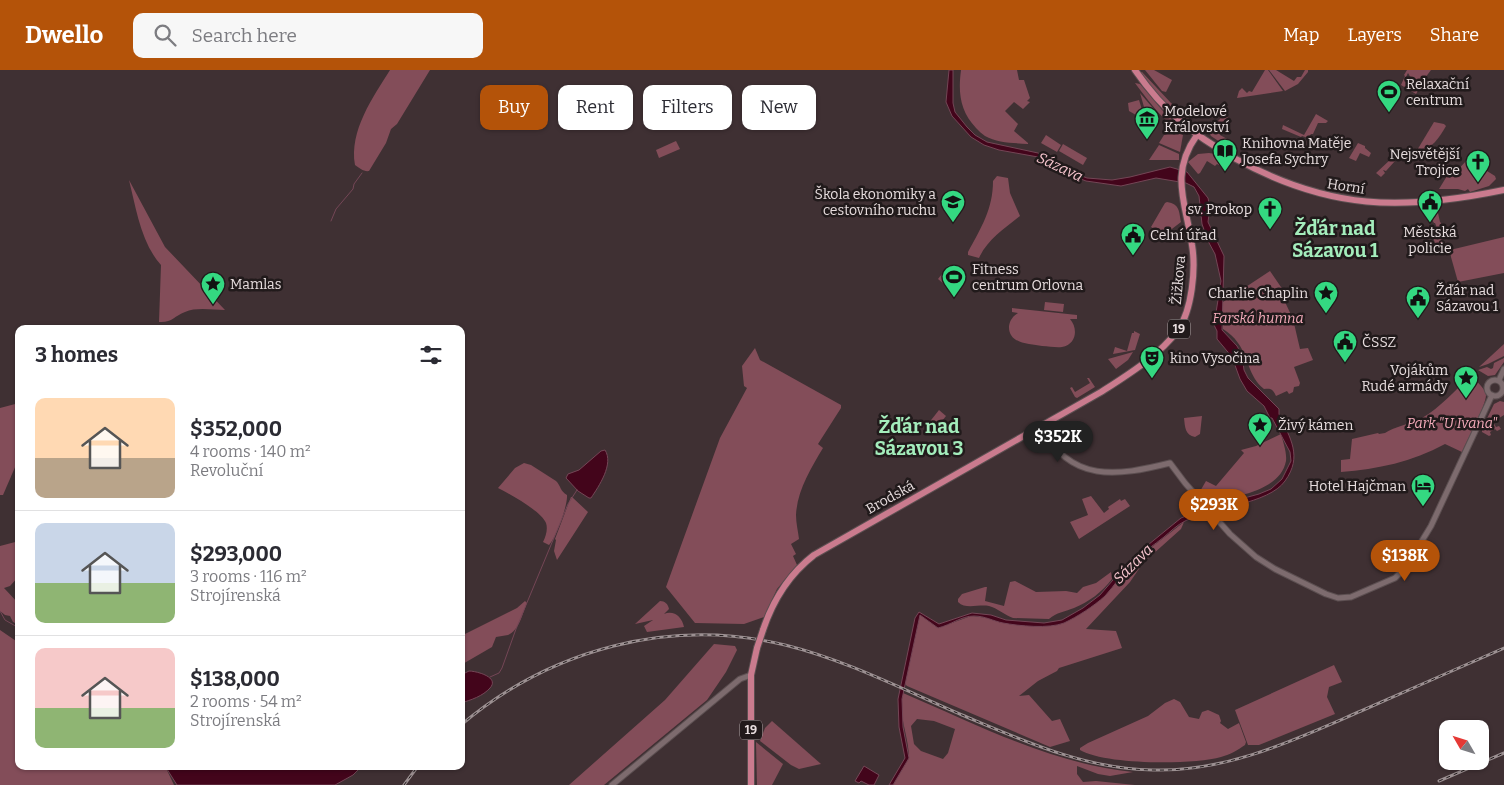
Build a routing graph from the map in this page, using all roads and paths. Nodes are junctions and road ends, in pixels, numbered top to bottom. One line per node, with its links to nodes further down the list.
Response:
1 (1135, 70): 2 (main road, Horní)
2 (1197, 135): 3 (main road, Horní); 6 (main road, Žižkova / 19)
3 (1504, 190)
4 (1504, 369): 5 (street)
5 (1498, 380): 7 (street); 8 (street)
6 (1100, 392): 9 (main road, Brodská / 19)
7 (1503, 394): 8 (street)
8 (1492, 395): 9 (street)
9 (1041, 426): 10 (main road, Brodská / 19, bridge)
10 (751, 675): 11 (street); 12 (main road, 19)
11 (612, 785)
12 (751, 785)

